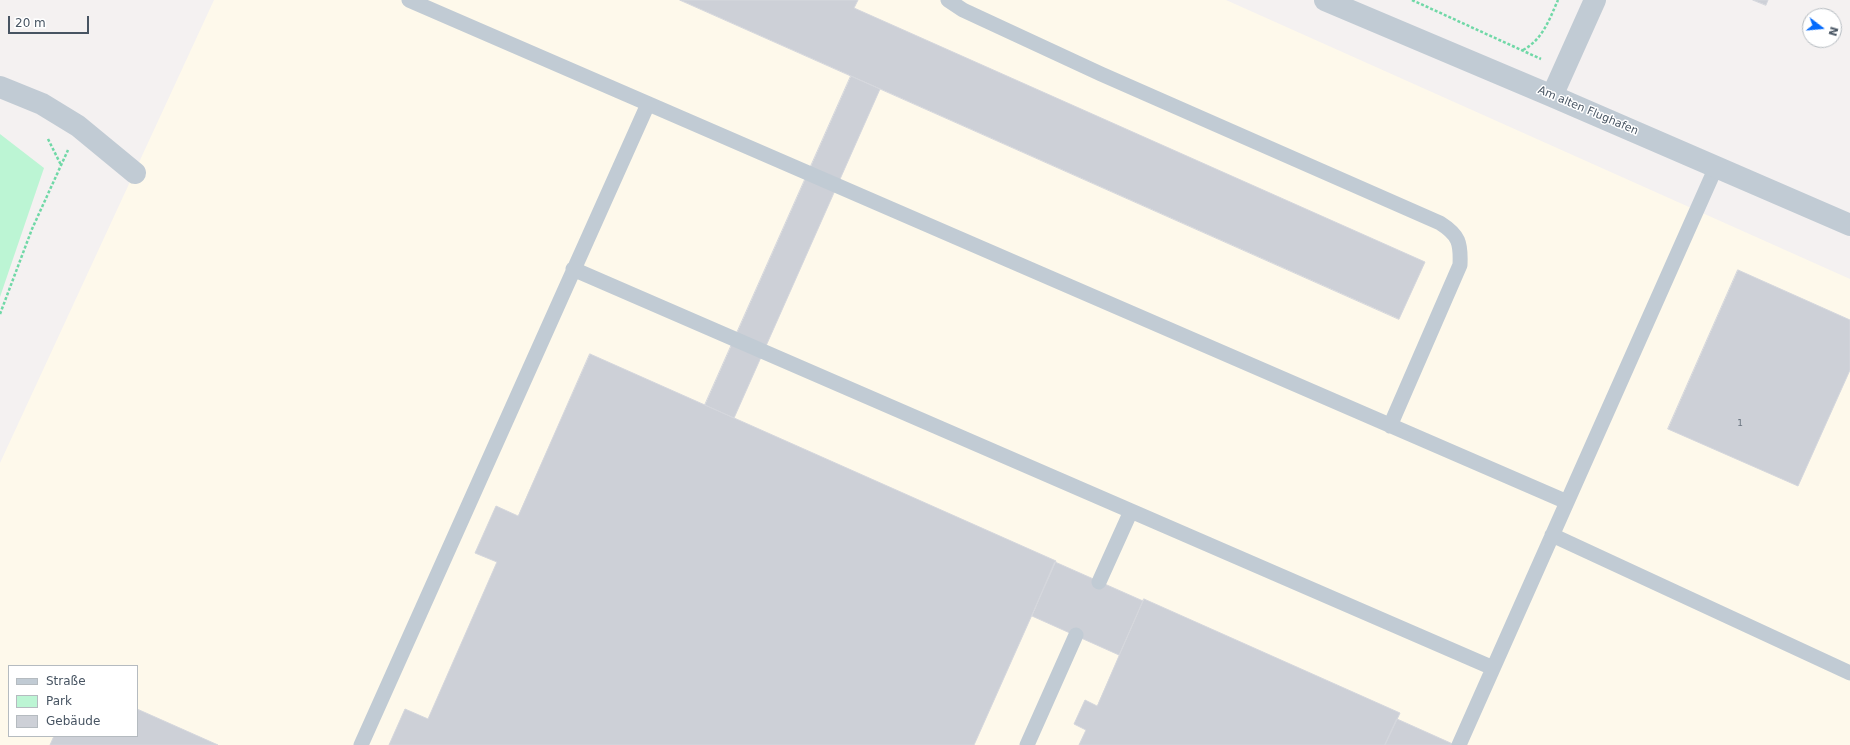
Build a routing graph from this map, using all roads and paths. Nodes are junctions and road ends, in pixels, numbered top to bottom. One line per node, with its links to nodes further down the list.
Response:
1 (409, 0): 11 (lane)
2 (948, 0): 18 (lane)
3 (1325, 0): 10 (street, Am alten Flughafen)
4 (1412, 0): 7 (path)
5 (1558, 0): 7 (path)
6 (1595, 0): 8 (street)
7 (1523, 50): 8 (path)
8 (1564, 70): 10 (street)
9 (0, 87): 12 (street)
10 (1552, 96): 13 (street, Am alten Flughafen)
11 (648, 104): 16 (lane); 18 (lane)
12 (78, 126): 14 (street); 17 (path)
13 (1716, 167): 15 (street, Am alten Flughafen); 19 (lane)
14 (135, 173)
15 (1850, 225)
16 (573, 269): 20 (lane); 26 (lane)
17 (0, 314)
18 (1390, 426): 19 (lane)
19 (1567, 502): 21 (lane)
20 (1131, 511): 22 (lane); 24 (lane)
21 (1552, 535): 24 (lane); 25 (lane)
22 (1099, 582)
23 (1076, 635): 27 (lane)
24 (1493, 668): 28 (lane)
25 (1850, 673)
26 (361, 745)
27 (1027, 745)
28 (1459, 745)

